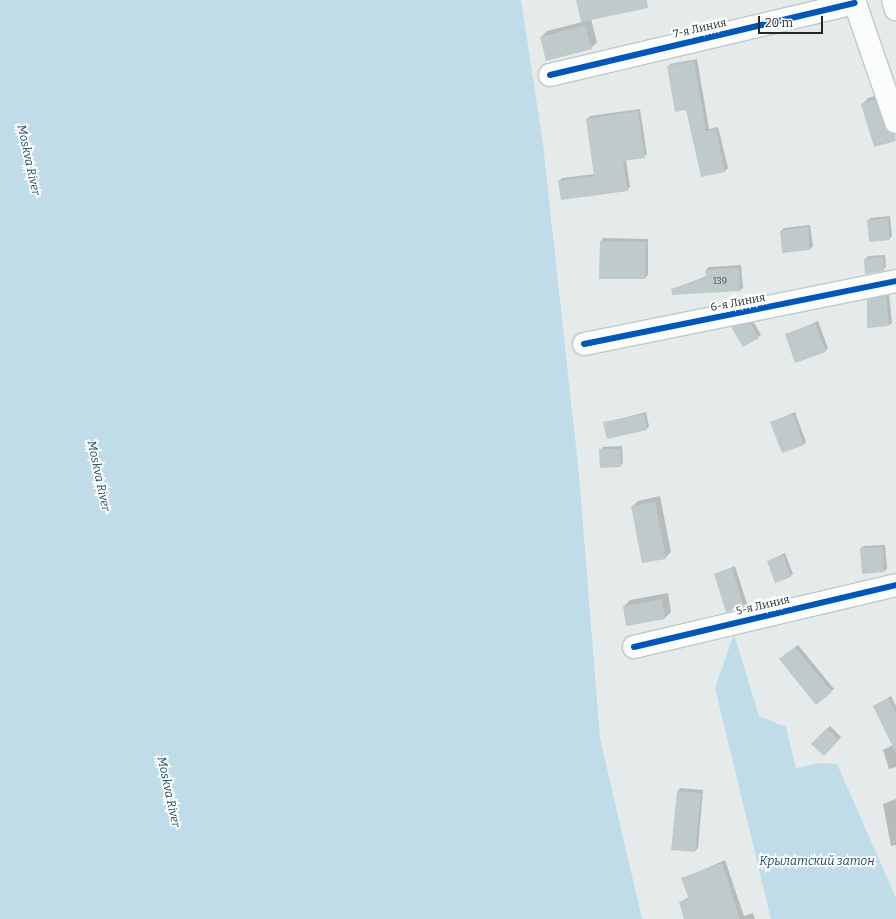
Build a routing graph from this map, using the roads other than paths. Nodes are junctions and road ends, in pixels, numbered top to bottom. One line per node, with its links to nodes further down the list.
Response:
1 (893, 0): 3 (street)
2 (854, 2): 4 (street, 7-я Линия); 5 (street)
3 (896, 10)
4 (550, 75)
5 (896, 122)
6 (896, 281): 7 (street, 6-я Линия)
7 (584, 344)
8 (896, 585): 9 (street, 5-я Линия)
9 (634, 647)

